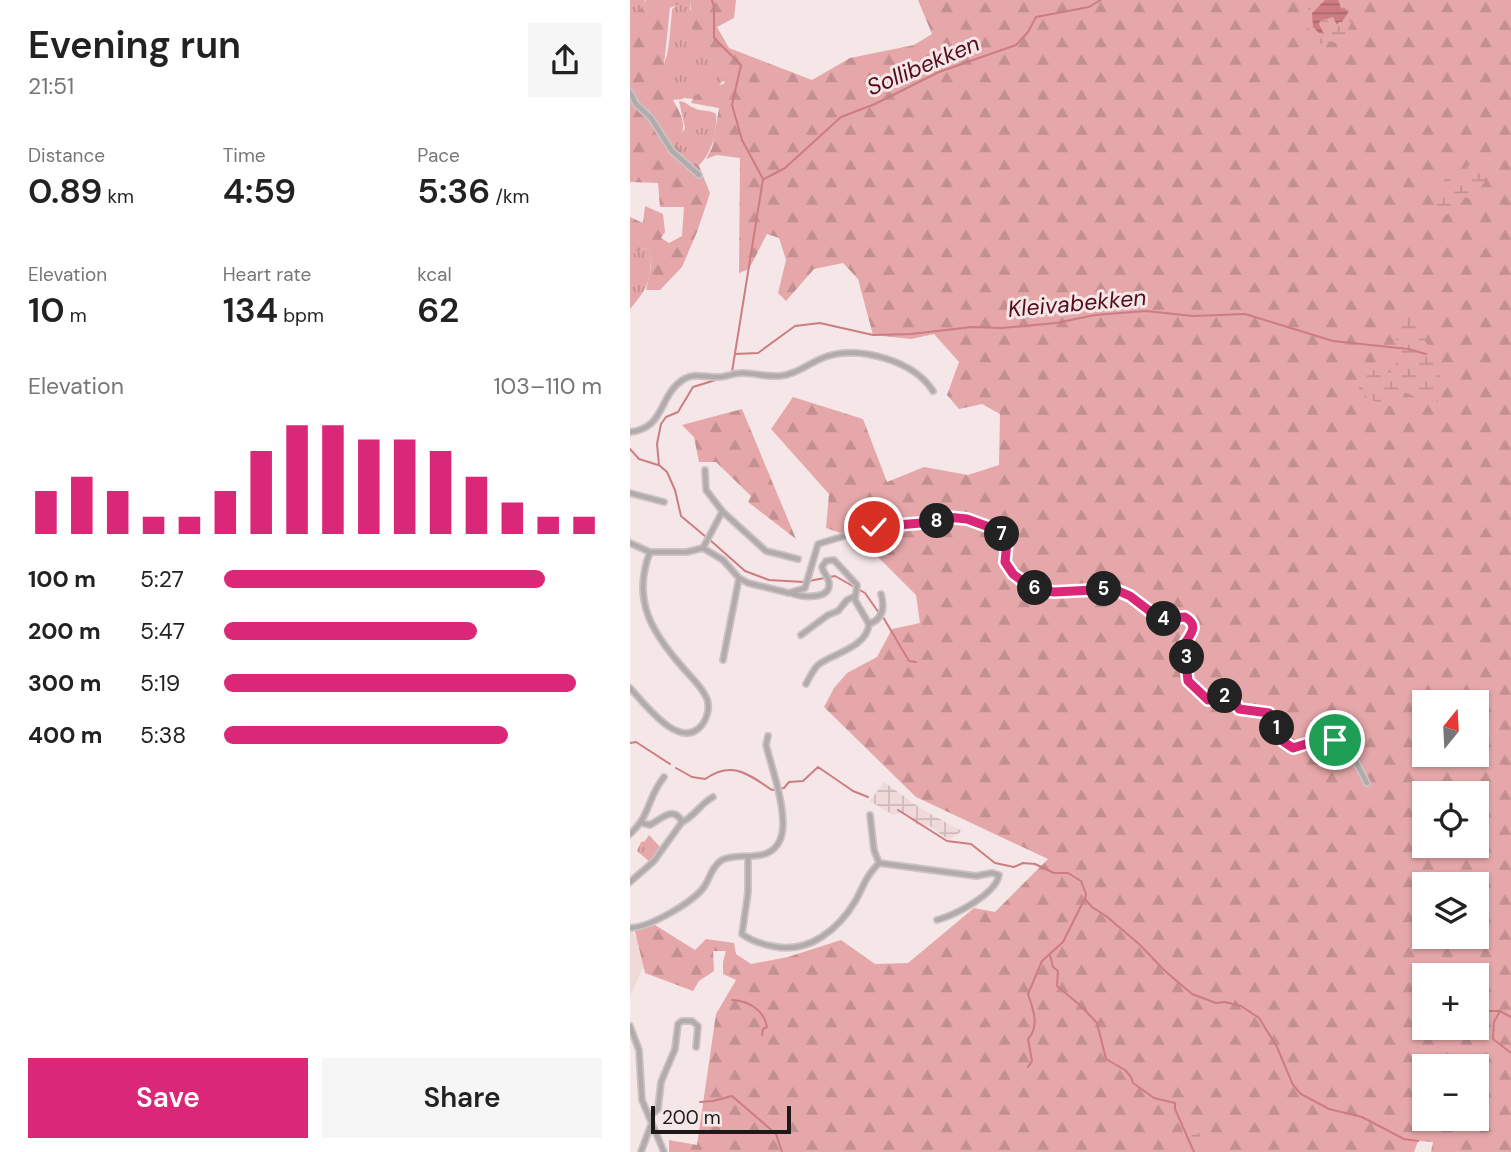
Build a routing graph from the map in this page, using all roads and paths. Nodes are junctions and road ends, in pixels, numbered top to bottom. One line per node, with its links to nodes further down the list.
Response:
1 (630, 92): 2 (street)
2 (699, 176)
3 (933, 391): 4 (street)
4 (630, 432)
5 (705, 470): 8 (street)
6 (630, 493): 7 (street)
7 (664, 502)
8 (723, 512): 10 (street); 12 (street)
9 (630, 542): 11 (street)
10 (703, 548): 11 (street); 13 (street)
11 (650, 552): 21 (street)
12 (798, 559)
13 (739, 578): 14 (street); 19 (street)
14 (789, 593): 16 (street); 24 (street)
15 (881, 594): 17 (street)
16 (855, 596): 17 (street); 18 (street)
17 (869, 624): 20 (street)
18 (801, 635)
19 (723, 660)
20 (806, 684)
21 (630, 688)
22 (768, 736): 30 (street)
23 (664, 777): 28 (street)
24 (1367, 783)
25 (713, 797): 27 (street)
26 (870, 815): 31 (street)
27 (682, 822): 28 (street); 32 (street)
28 (642, 823): 29 (street)
29 (630, 834)
30 (748, 858): 31 (street); 34 (street)
31 (879, 863): 33 (street)
32 (630, 882)
33 (937, 920)
34 (630, 928)
35 (630, 1026): 37 (street)
36 (696, 1047): 37 (street)
37 (649, 1117): 38 (street)
38 (651, 1124): 39 (street); 40 (street)
39 (641, 1152)
40 (664, 1152)

